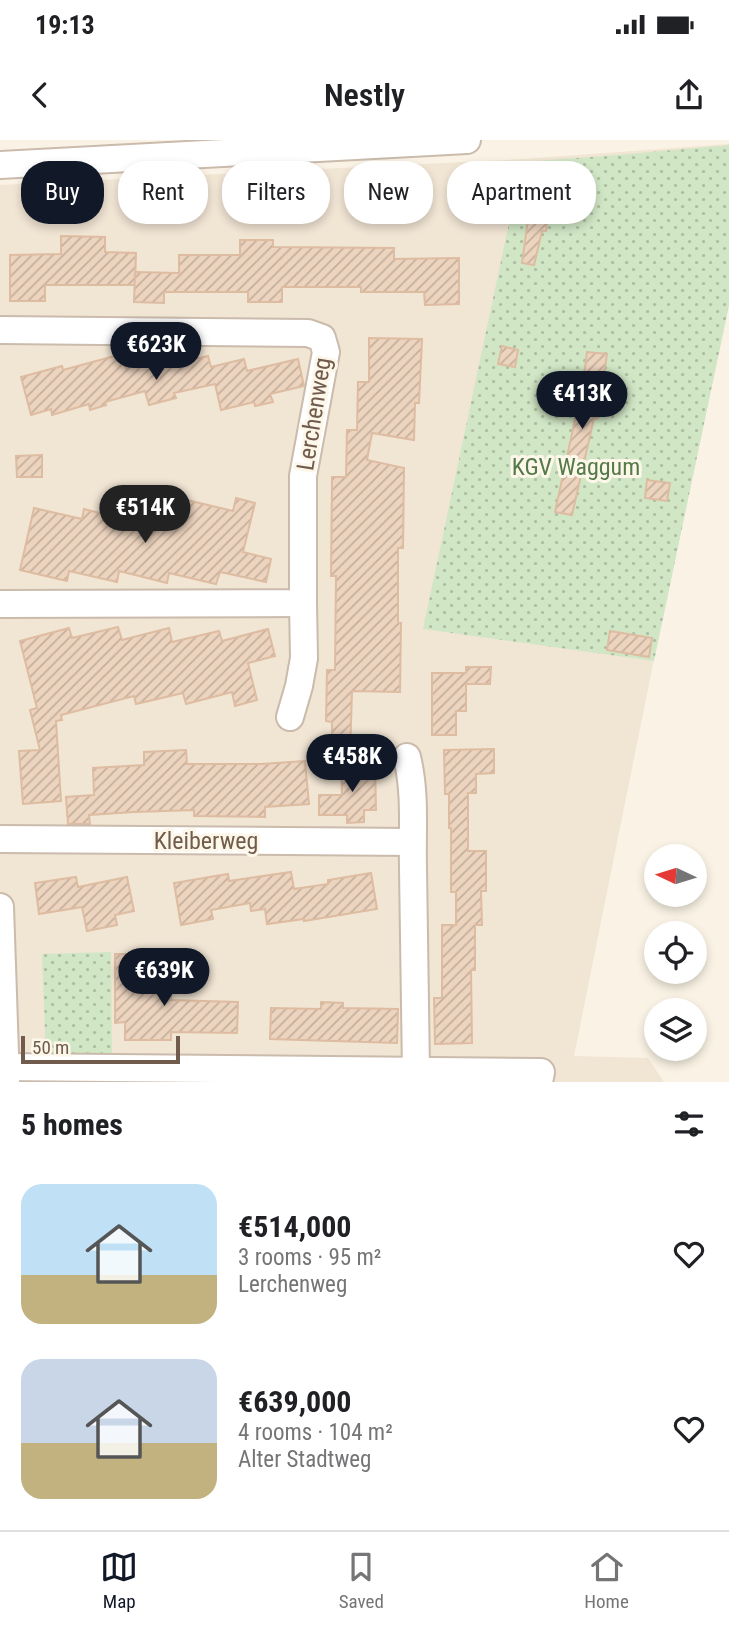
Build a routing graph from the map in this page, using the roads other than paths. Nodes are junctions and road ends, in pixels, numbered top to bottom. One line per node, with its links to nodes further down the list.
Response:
1 (467, 140): 2 (street)
2 (0, 164)
3 (0, 330): 4 (street, Lerchenweg)
4 (303, 603): 5 (street); 6 (street, Lerchenweg)
5 (0, 604)
6 (290, 717)
7 (407, 757): 9 (street)
8 (0, 839): 9 (street, Kleiberweg)
9 (412, 842): 12 (street)
10 (0, 907): 11 (street)
11 (4, 1072): 12 (street)
12 (416, 1072): 13 (street)
13 (540, 1077)

